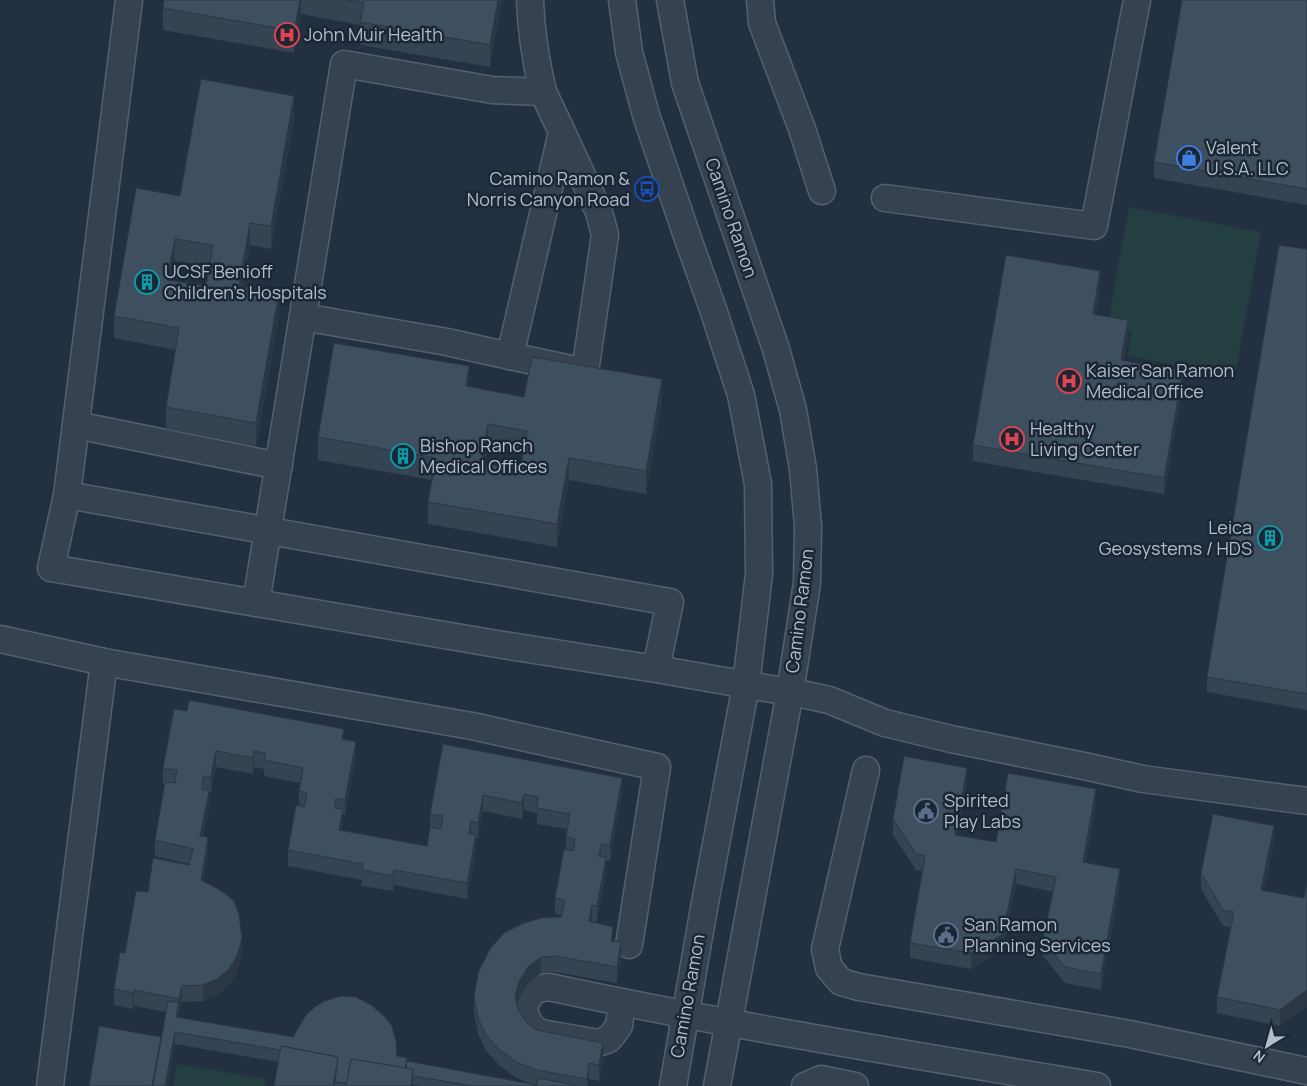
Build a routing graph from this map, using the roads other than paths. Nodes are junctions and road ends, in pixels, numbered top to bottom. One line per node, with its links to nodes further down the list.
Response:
1 (129, 0): 13 (street)
2 (530, 0): 7 (street)
3 (622, 0): 21 (street, Camino Ramon)
4 (670, 0): 22 (street, Camino Ramon)
5 (760, 0): 9 (street)
6 (1137, 0): 10 (street)
7 (543, 92): 8 (street); 11 (street)
8 (562, 132): 12 (street); 12 (street)
9 (822, 191)
10 (885, 198)
11 (303, 317): 12 (street); 14 (street)
12 (510, 356)
13 (76, 425): 14 (street); 15 (street)
14 (279, 466): 16 (street)
15 (67, 495): 16 (street); 17 (street)
16 (268, 531): 17 (street); 20 (street)
17 (256, 603): 20 (street)
18 (0, 639): 19 (street)
19 (104, 662): 25 (street); 30 (street)
20 (656, 669): 21 (street)
21 (746, 684): 22 (street); 27 (street, Camino Ramon)
22 (790, 692): 24 (street); 28 (street, Camino Ramon)
23 (866, 770): 29 (street)
24 (1307, 801)
25 (629, 945)
26 (622, 1002): 27 (street)
27 (685, 1013): 28 (street); 31 (street, Camino Ramon)
28 (730, 1022): 32 (street, Camino Ramon); 35 (street)
29 (1307, 1071)
30 (50, 1086)
31 (673, 1086)
32 (718, 1086)
33 (805, 1086): 34 (street)
34 (855, 1086)
35 (1097, 1086)

